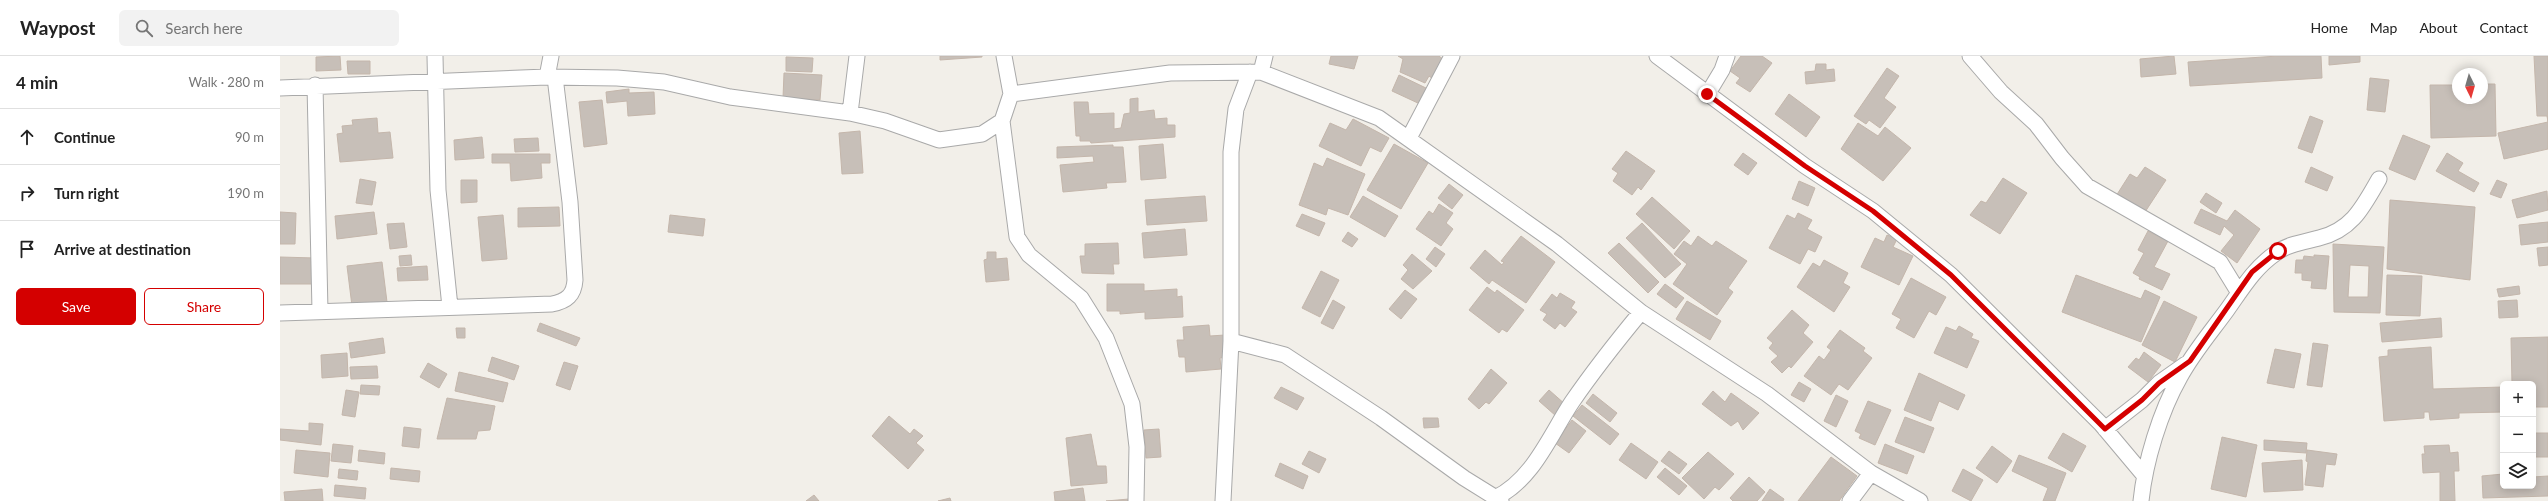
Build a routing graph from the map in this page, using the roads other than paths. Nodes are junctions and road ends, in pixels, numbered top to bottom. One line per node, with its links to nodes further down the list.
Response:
1 (435, 56): 12 (street)
2 (551, 56): 11 (street)
3 (857, 56): 17 (street)
4 (1004, 56): 15 (street)
5 (1265, 56): 10 (street)
6 (1452, 56): 19 (street)
7 (1657, 56): 16 (street)
8 (1727, 56): 16 (street)
9 (1970, 56): 21 (street)
10 (1256, 72): 15 (street); 19 (street); 26 (street)
11 (551, 77): 12 (street); 17 (street); 22 (street)
12 (434, 81): 13 (street); 22 (street)
13 (315, 86): 14 (street); 23 (street)
14 (280, 88)
15 (1011, 94): 18 (street)
16 (1707, 94): 28 (street)
17 (850, 113): 18 (street)
18 (1002, 121): 32 (street)
19 (1409, 138): 24 (street)
20 (2379, 179): 21 (street)
21 (2239, 293): 27 (street)
22 (450, 307): 23 (street)
23 (320, 311): 25 (street)
24 (1641, 312): 29 (street); 31 (street)
25 (280, 313)
26 (1231, 340): 31 (street); 33 (street)
27 (2190, 361): 28 (street); 30 (street)
28 (2105, 429): 30 (street)
29 (1871, 472): 34 (street); 35 (street)
30 (2143, 474): 36 (street)
31 (1498, 499)
32 (1136, 501)
33 (1223, 501)
34 (1850, 501)
35 (1920, 501)
36 (2141, 501)

